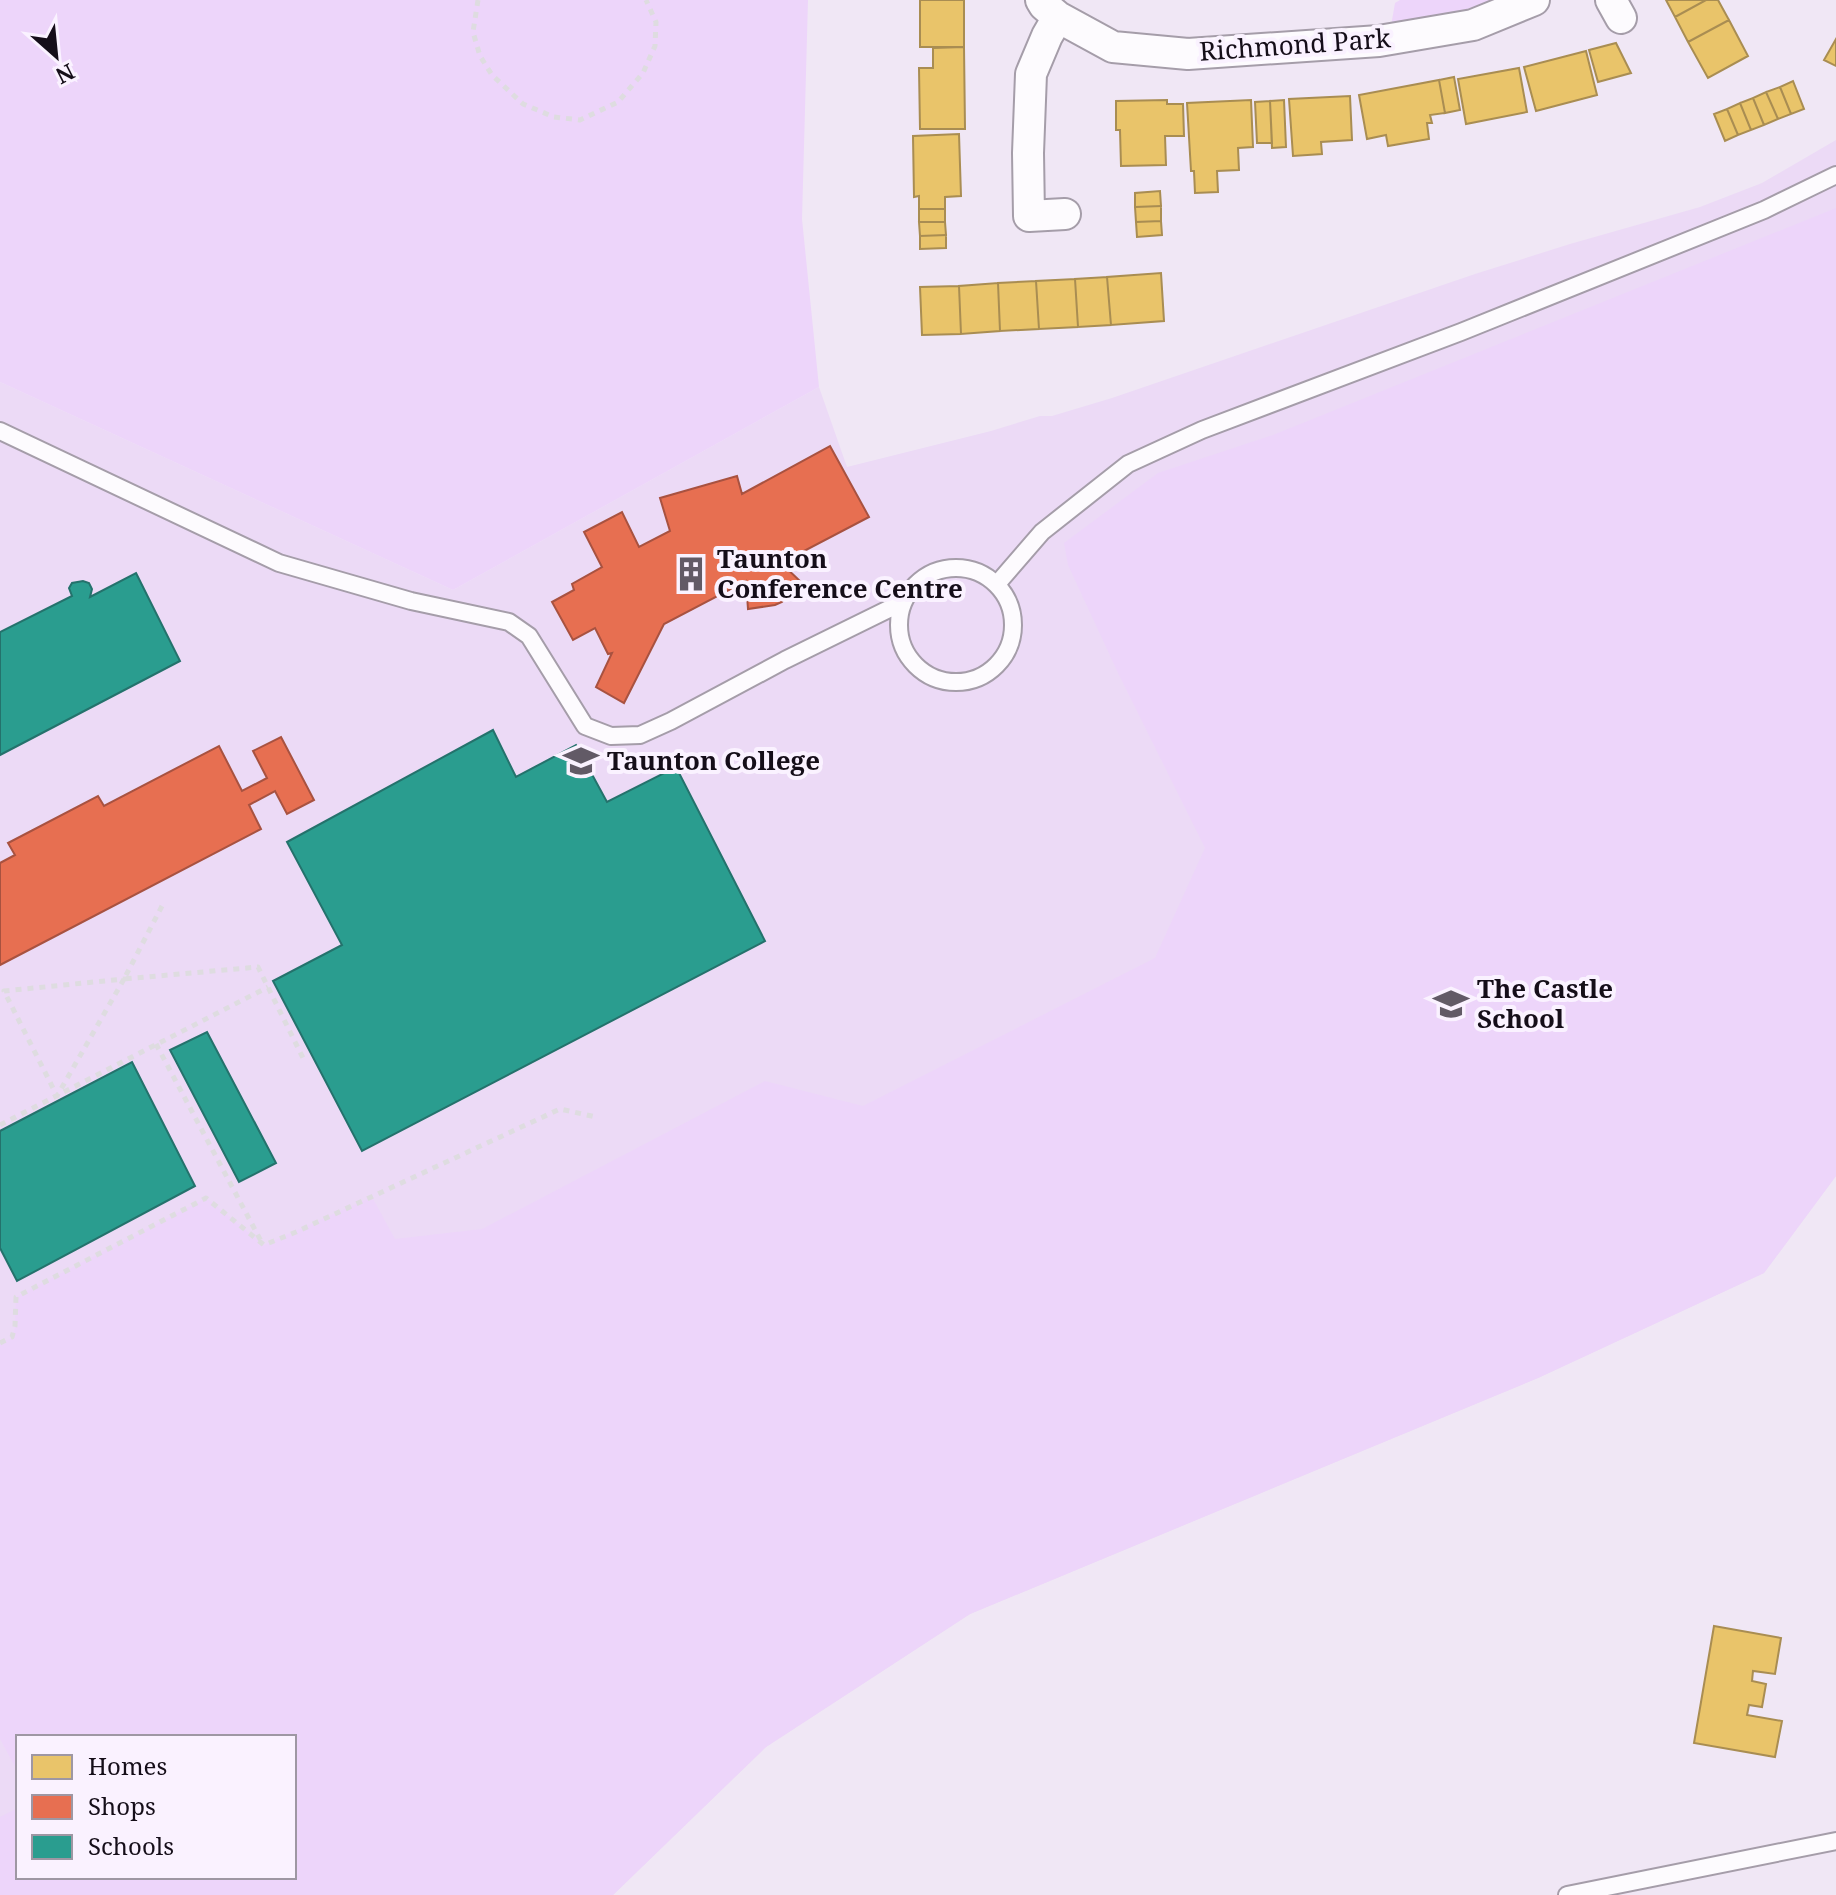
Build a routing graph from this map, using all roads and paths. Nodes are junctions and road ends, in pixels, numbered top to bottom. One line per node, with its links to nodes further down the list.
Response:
1 (646, 0): 3 (path)
2 (1534, 0): 4 (street, Richmond Park)
3 (475, 1)
4 (1050, 8): 6 (street, Richmond Park)
5 (1836, 175): 8 (lane)
6 (1065, 214)
7 (0, 431): 9 (lane)
8 (997, 584): 9 (lane); 9 (lane)
9 (903, 602)
10 (162, 906): 11 (path)
11 (124, 979): 12 (path); 15 (path); 15 (path)
12 (268, 987): 13 (path); 14 (path)
13 (156, 1044): 15 (path); 18 (path)
14 (304, 1060)
15 (57, 1096): 17 (path)
16 (596, 1117): 18 (path)
17 (0, 1125)
18 (264, 1245): 19 (path)
19 (0, 1343)
20 (1836, 1841): 21 (lane)
21 (1567, 1895)

